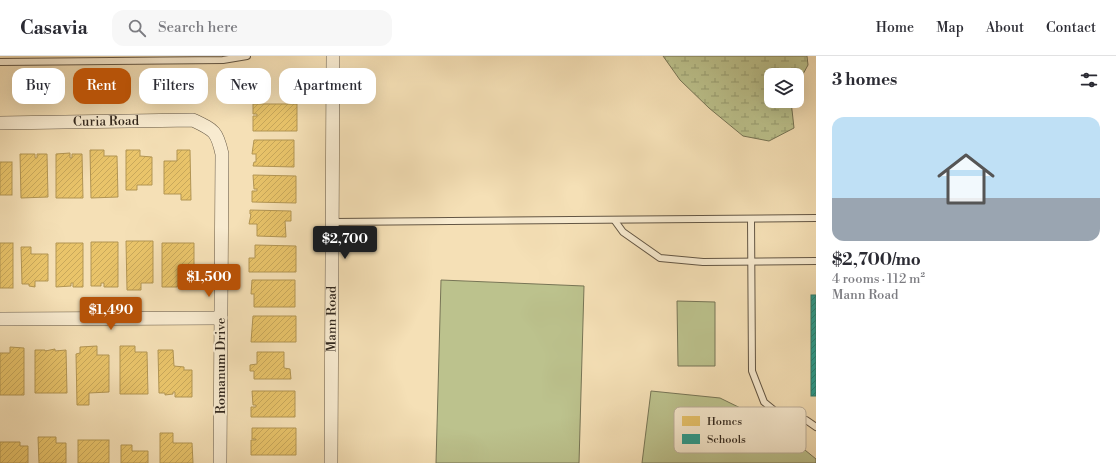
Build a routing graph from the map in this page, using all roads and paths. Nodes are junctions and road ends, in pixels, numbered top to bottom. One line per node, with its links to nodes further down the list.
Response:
1 (247, 56): 3 (lane)
2 (333, 56): 10 (street, Mann Road)
3 (124, 59): 4 (lane)
4 (0, 62)
5 (0, 123): 6 (street, Curia Road)
6 (210, 128): 13 (street, Romanum Drive)
7 (816, 218): 8 (lane)
8 (751, 219): 9 (lane); 12 (lane)
9 (615, 221): 10 (lane); 12 (lane)
10 (332, 222): 19 (street, Mann Road)
11 (816, 261): 12 (lane)
12 (752, 262): 15 (lane)
13 (221, 318): 14 (street); 18 (street, Romanum Drive)
14 (0, 319)
15 (770, 407)
16 (806, 420): 17 (lane)
17 (816, 427)
18 (220, 463)
19 (331, 463)

